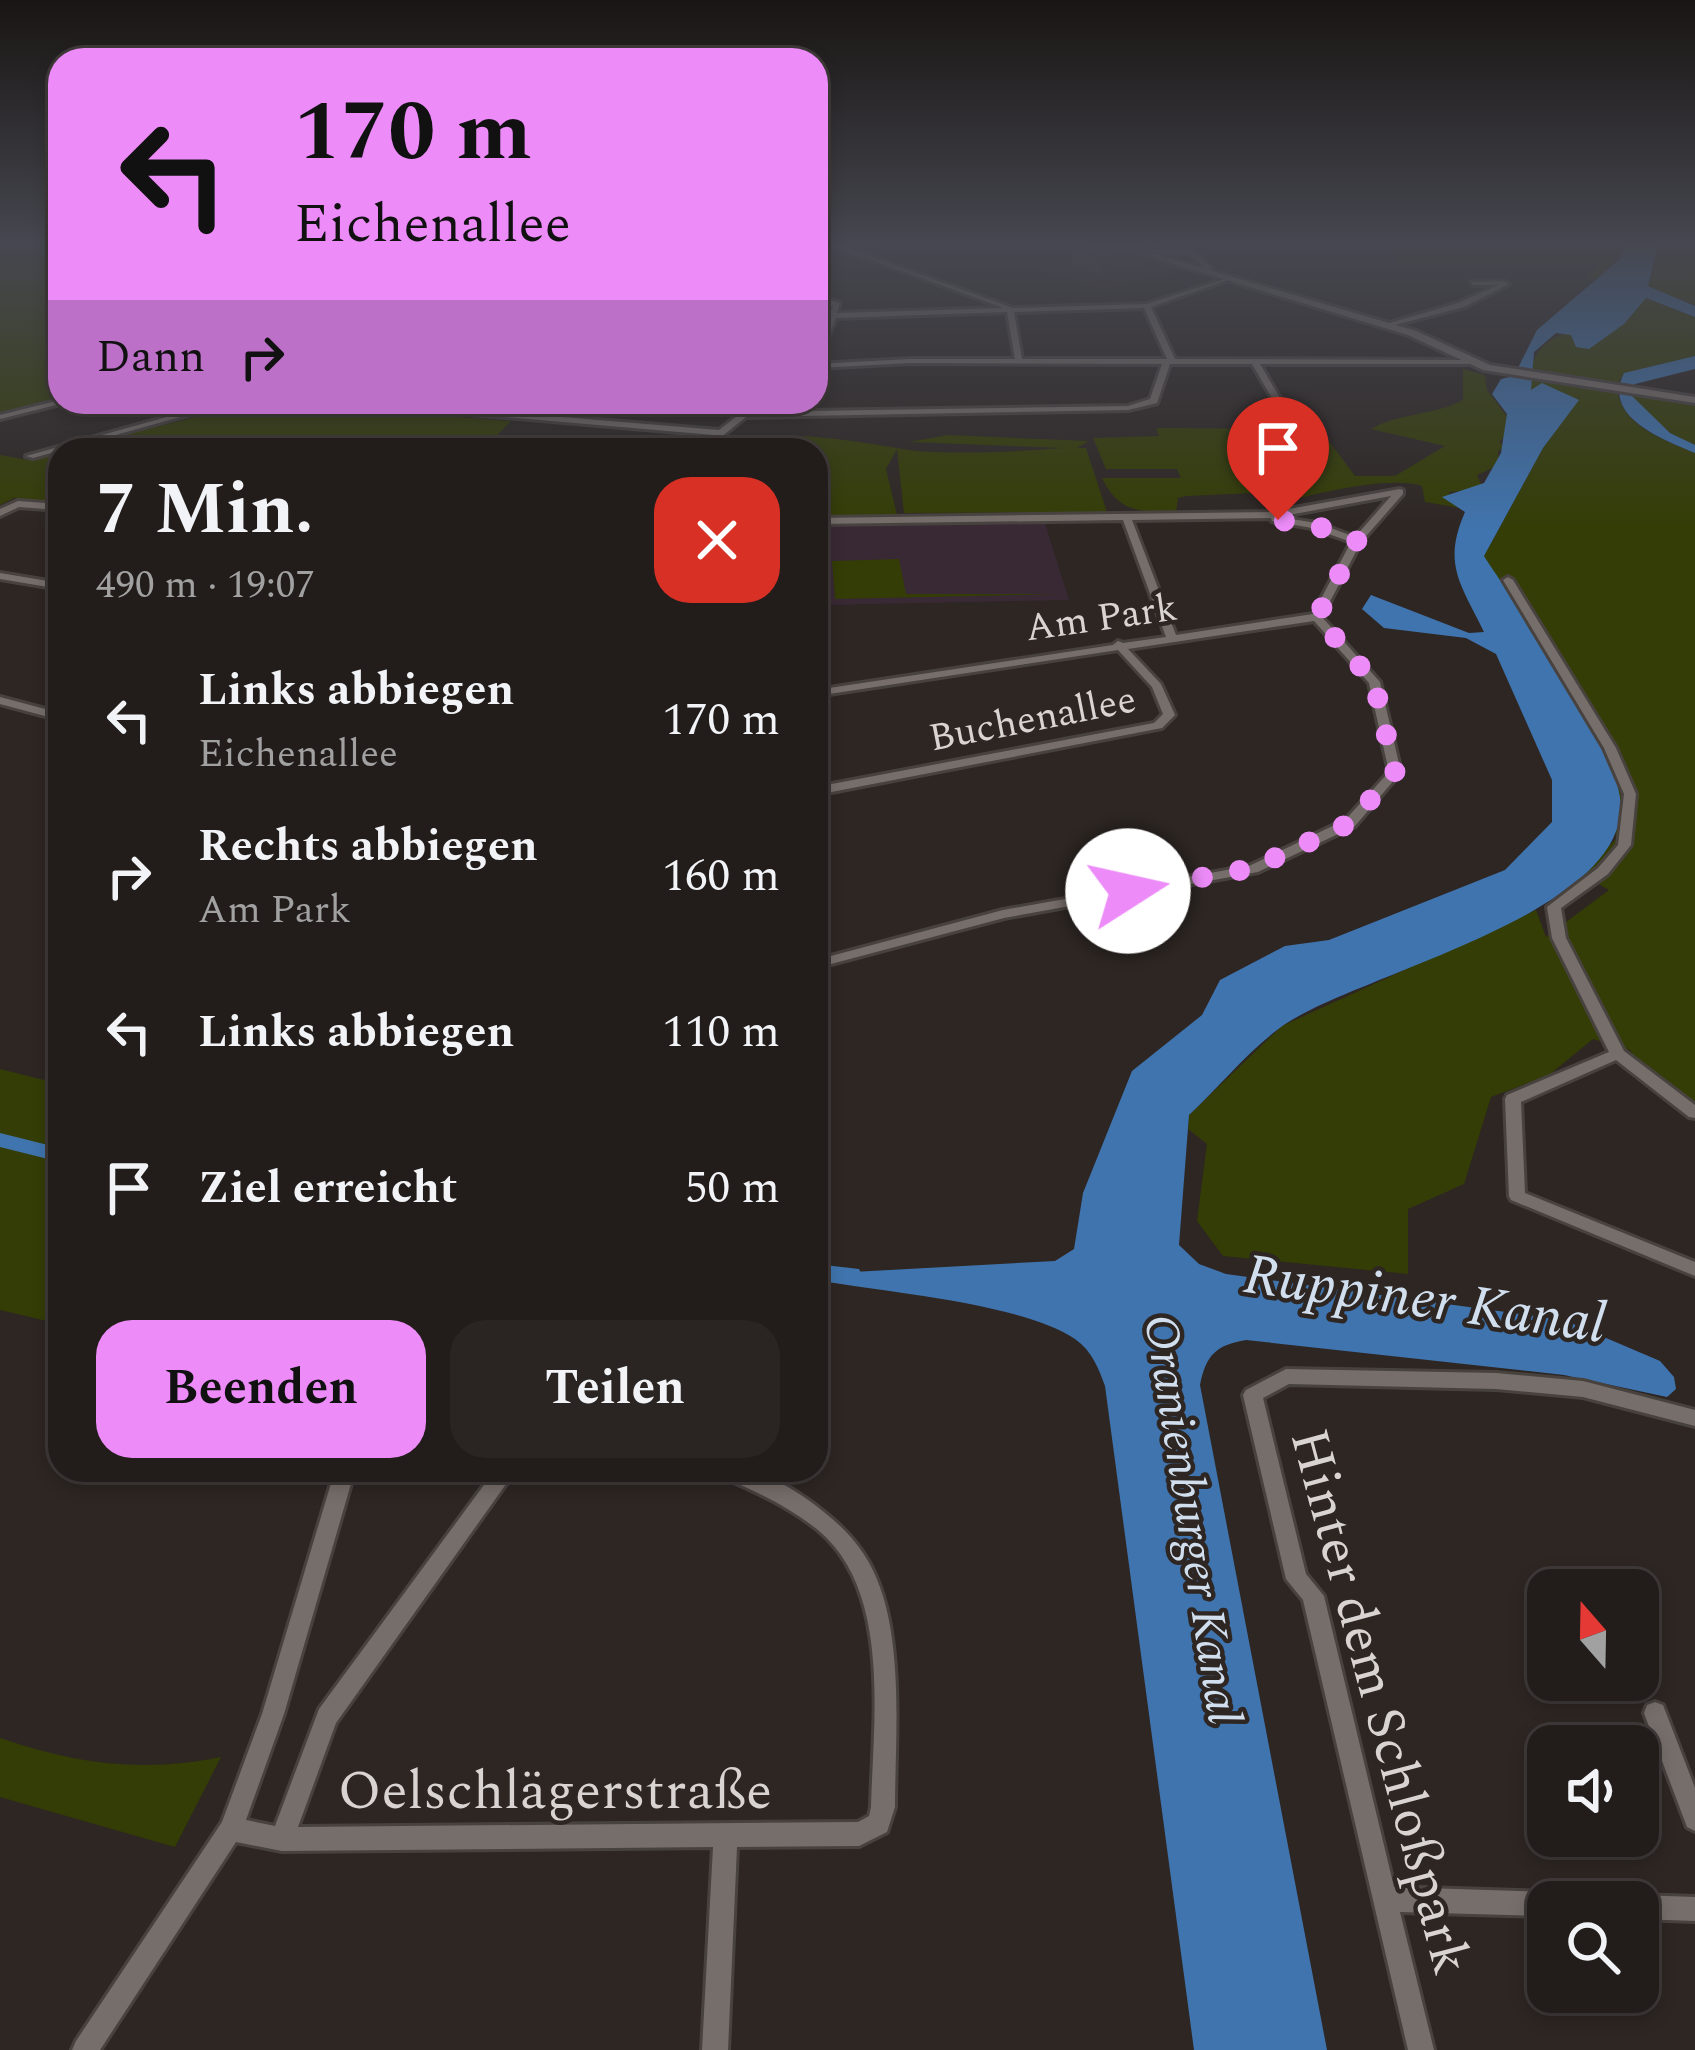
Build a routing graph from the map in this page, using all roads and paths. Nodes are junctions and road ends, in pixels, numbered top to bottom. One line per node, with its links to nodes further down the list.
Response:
1 (1015, 340): 4 (street)
2 (1160, 340): 6 (street)
3 (1420, 340): 5 (main road)
4 (1019, 362): 6 (street); 8 (street)
5 (1469, 362): 7 (street); 9 (main road)
6 (1170, 363): 7 (street); 11 (street)
7 (1256, 364): 17 (street)
8 (828, 367)
9 (1695, 400)
10 (48, 406): 16 (street)
11 (828, 413)
12 (186, 414): 19 (street)
13 (490, 414): 18 (street)
14 (793, 414): 15 (street)
15 (744, 415): 18 (street)
16 (0, 417)
17 (1290, 422)
18 (721, 434): 20 (street)
19 (97, 438)
20 (716, 438)
21 (48, 451): 22 (street)
22 (30, 456)
23 (48, 506): 24 (street)
24 (0, 513)
25 (1243, 515): 26 (street); 28 (street); 28 (street)
26 (1126, 516): 27 (street); 33 (street)
27 (828, 520)
28 (1357, 541): 32 (street)
29 (0, 576): 31 (street)
30 (1508, 580): 40 (street)
31 (48, 584)
32 (1317, 617): 33 (street, Am Park); 39 (street)
33 (1171, 636): 34 (street, Am Park)
34 (1118, 644): 35 (street, Am Park); 38 (street, Buchenallee)
35 (828, 691)
36 (0, 700): 37 (street)
37 (48, 714)
38 (828, 789)
39 (828, 961)
40 (1618, 1054): 41 (street); 42 (street)
41 (1695, 1113)
42 (1695, 1269)
43 (1695, 1418): 52 (street, Hinter dem Schloßpark)
44 (341, 1482): 49 (street)
45 (497, 1482): 51 (street)
46 (761, 1482): 50 (street, Oelschlägerstraße)
47 (1654, 1713): 48 (street)
48 (1695, 1819)
49 (231, 1829): 51 (street, Oelschlägerstraße); 56 (street)
50 (726, 1836): 51 (street, Oelschlägerstraße); 57 (street)
51 (282, 1839)
52 (1388, 1898): 53 (street); 58 (street, Hinter dem Schloßpark)
53 (1527, 1903)
54 (1659, 1908): 55 (street)
55 (1695, 1909)
56 (85, 2050)
57 (715, 2050)
58 (1421, 2050)

